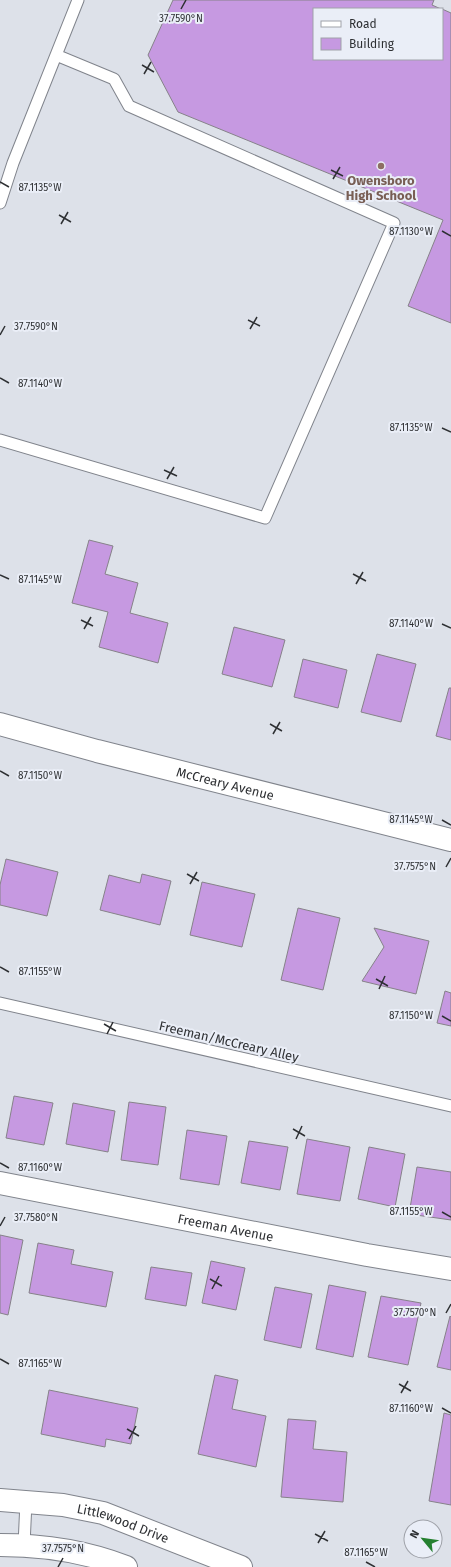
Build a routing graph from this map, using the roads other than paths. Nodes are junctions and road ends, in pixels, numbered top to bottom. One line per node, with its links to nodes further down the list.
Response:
1 (78, 0): 2 (lane)
2 (56, 55): 3 (lane); 4 (lane)
3 (0, 203)
4 (0, 440)
5 (0, 724): 6 (street, McCreary Avenue)
6 (451, 840)
7 (0, 1003): 8 (lane, Freeman/McCreary Alley)
8 (451, 1106)
9 (0, 1183): 10 (street, Freeman Avenue)
10 (451, 1269)
11 (0, 1500): 12 (street, Littlewood Drive)
12 (26, 1502): 14 (lane); 16 (street, Littlewood Drive)
13 (0, 1545): 14 (street)
14 (24, 1545): 15 (street)
15 (126, 1567)
16 (241, 1567)

